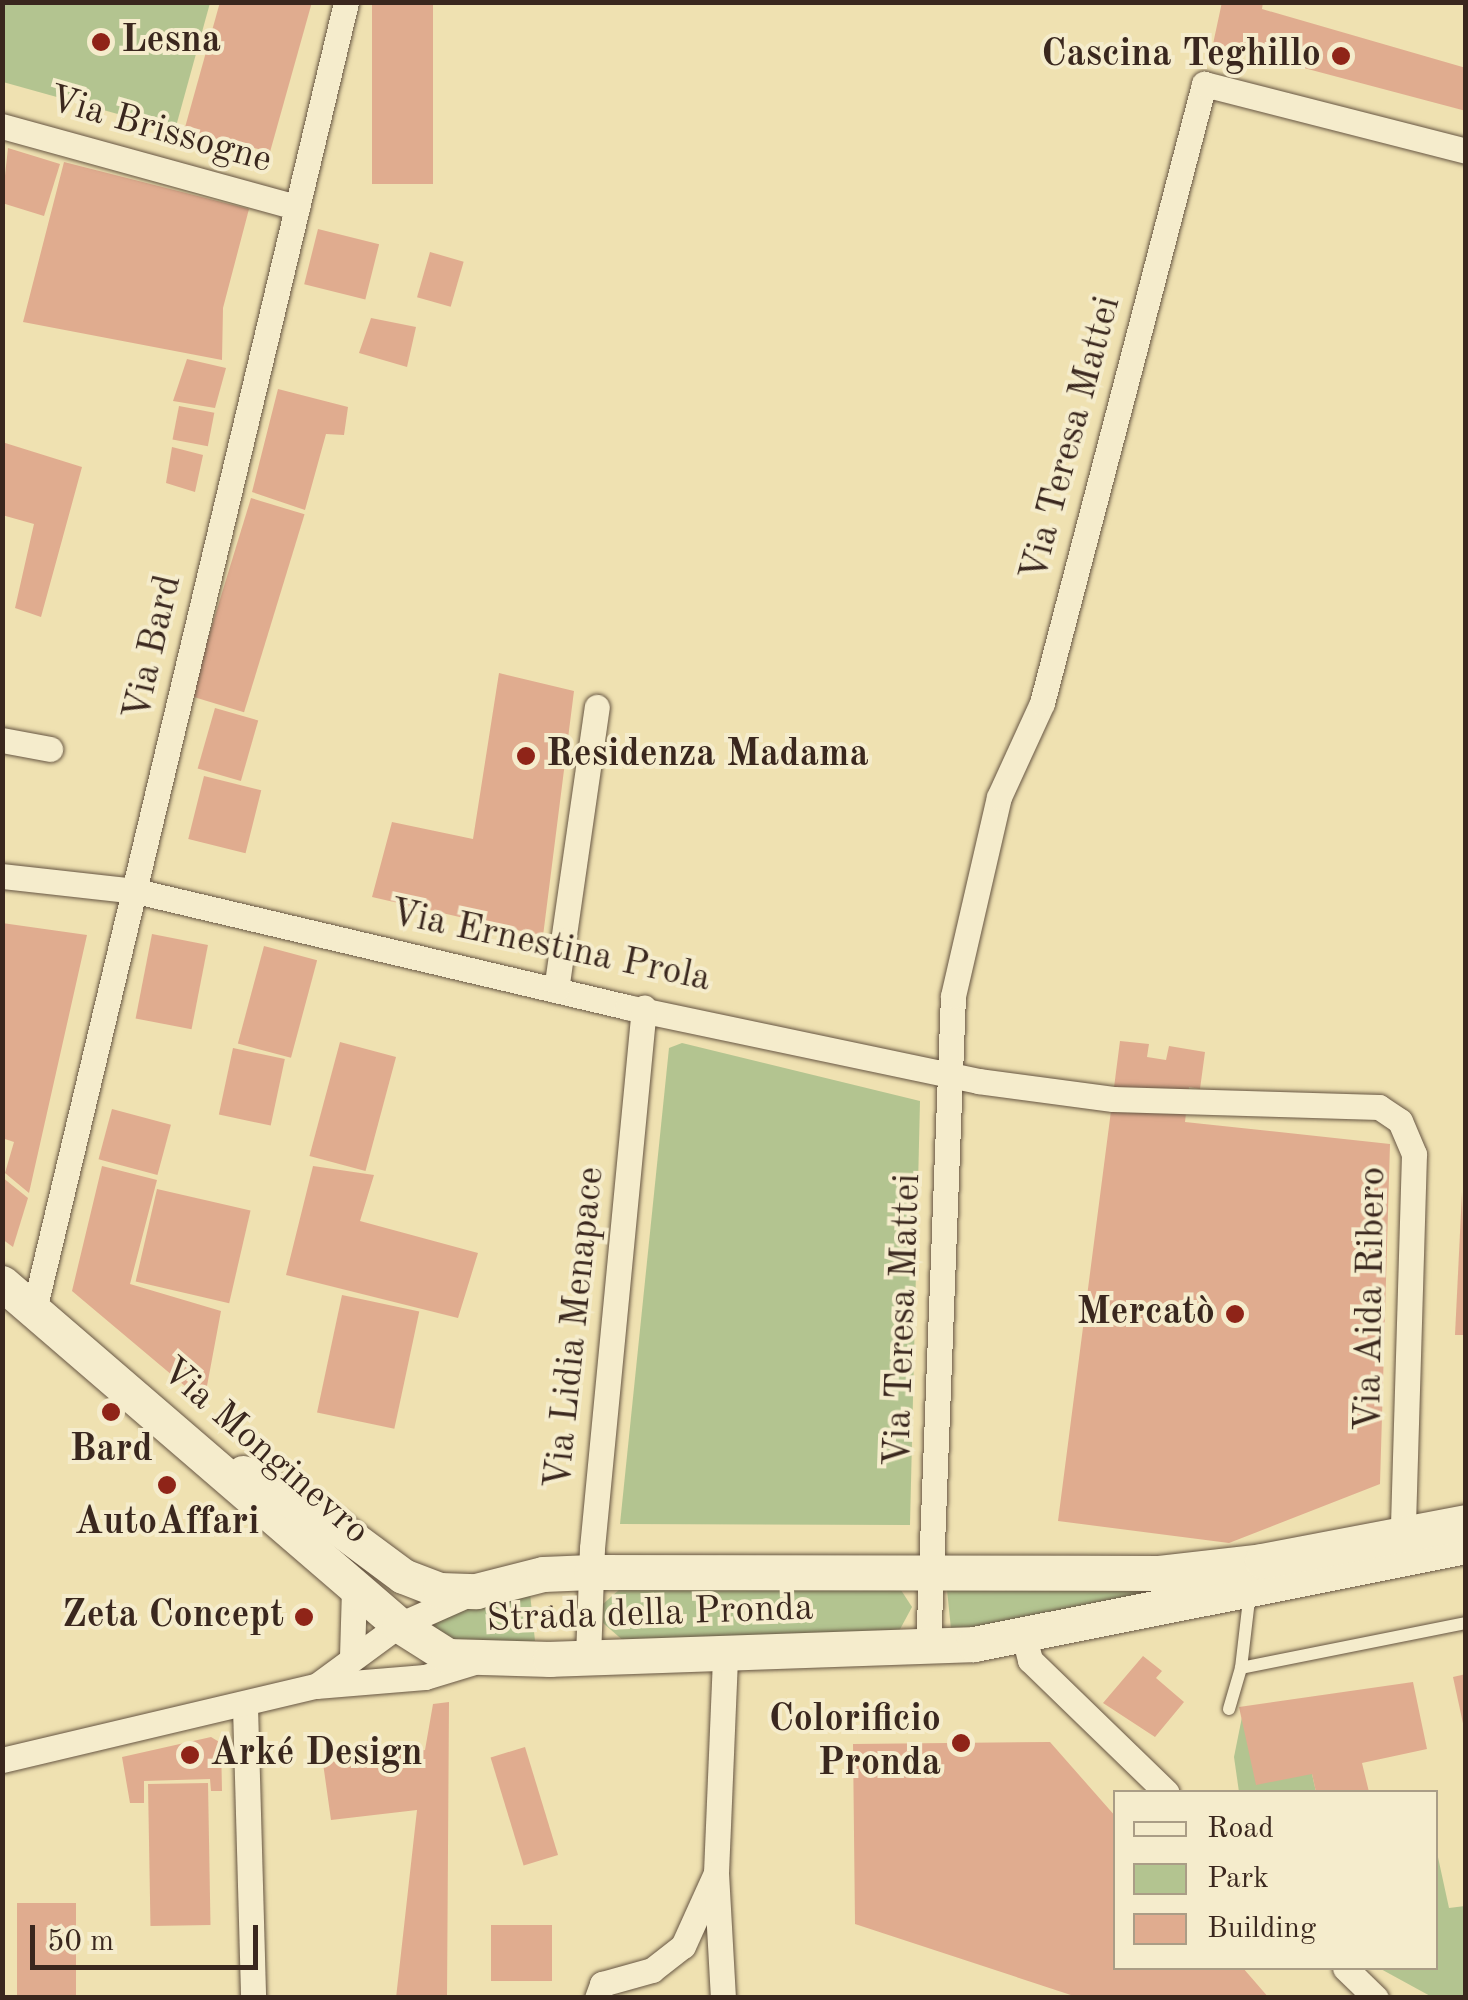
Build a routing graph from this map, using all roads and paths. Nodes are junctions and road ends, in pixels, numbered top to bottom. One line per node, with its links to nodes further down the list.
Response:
1 (346, 2): 4 (street, Via Bard)
2 (2, 126): 4 (street, Via Brissogne)
3 (1466, 151): 12 (street, Via Teresa Mattei)
4 (297, 207): 9 (street, Via Bard)
5 (597, 707): 10 (street)
6 (2, 740): 7 (street)
7 (50, 749)
8 (2, 876): 9 (street, Via Ernestina Prola)
9 (136, 891): 10 (street, Via Ernestina Prola); 14 (street, Via Bard)
10 (556, 990): 11 (street, Via Ernestina Prola)
11 (644, 1007): 12 (street, Via Ernestina Prola); 20 (street, Via Lidia Menapace)
12 (949, 1072): 17 (street, Via Aida Ribero); 19 (street, Via Teresa Mattei)
13 (2, 1283): 14 (street, Via Monginevro)
14 (34, 1310): 15 (street, Via Monginevro)
15 (203, 1452): 22 (street, Via Monginevro); 24 (street)
16 (1466, 1522): 17 (street, Strada della Pronda)
17 (1403, 1533): 19 (street, Strada della Pronda)
18 (1466, 1546): 23 (street, Strada della Pronda)
19 (933, 1570): 20 (street, Strada della Pronda); 28 (street)
20 (590, 1572): 21 (street, Strada della Pronda); 31 (street, Via Lidia Menapace)
21 (543, 1574): 24 (street, Strada della Pronda); 32 (path)
22 (354, 1588): 26 (street, Via Monginevro); 30 (street)
23 (1250, 1589): 27 (street, Strada della Pronda); 34 (lane)
24 (476, 1591): 26 (street, Strada della Pronda)
25 (1466, 1623): 34 (lane)
26 (399, 1626): 30 (street, Strada della Pronda); 33 (street, Via Monginevro)
27 (1024, 1636): 28 (street, Strada della Pronda); 39 (street)
28 (928, 1648): 29 (street, Strada della Pronda)
29 (725, 1654): 31 (street, Strada della Pronda); 40 (street)
30 (352, 1656): 35 (street, Strada della Pronda)
31 (588, 1657): 32 (street, Strada della Pronda)
32 (550, 1659): 33 (street, Strada della Pronda)
33 (482, 1660): 35 (street, Strada della Pronda)
34 (1242, 1668): 37 (lane)
35 (316, 1686): 36 (street, Strada della Pronda)
36 (245, 1706): 38 (street, Strada della Pronda); 42 (street)
37 (1229, 1709)
38 (2, 1760)
39 (1164, 1790)
40 (716, 1874): 43 (street); 44 (street)
41 (1347, 1970): 45 (street)
42 (253, 1998)
43 (597, 1998)
44 (723, 1998)
45 (1376, 1998)

